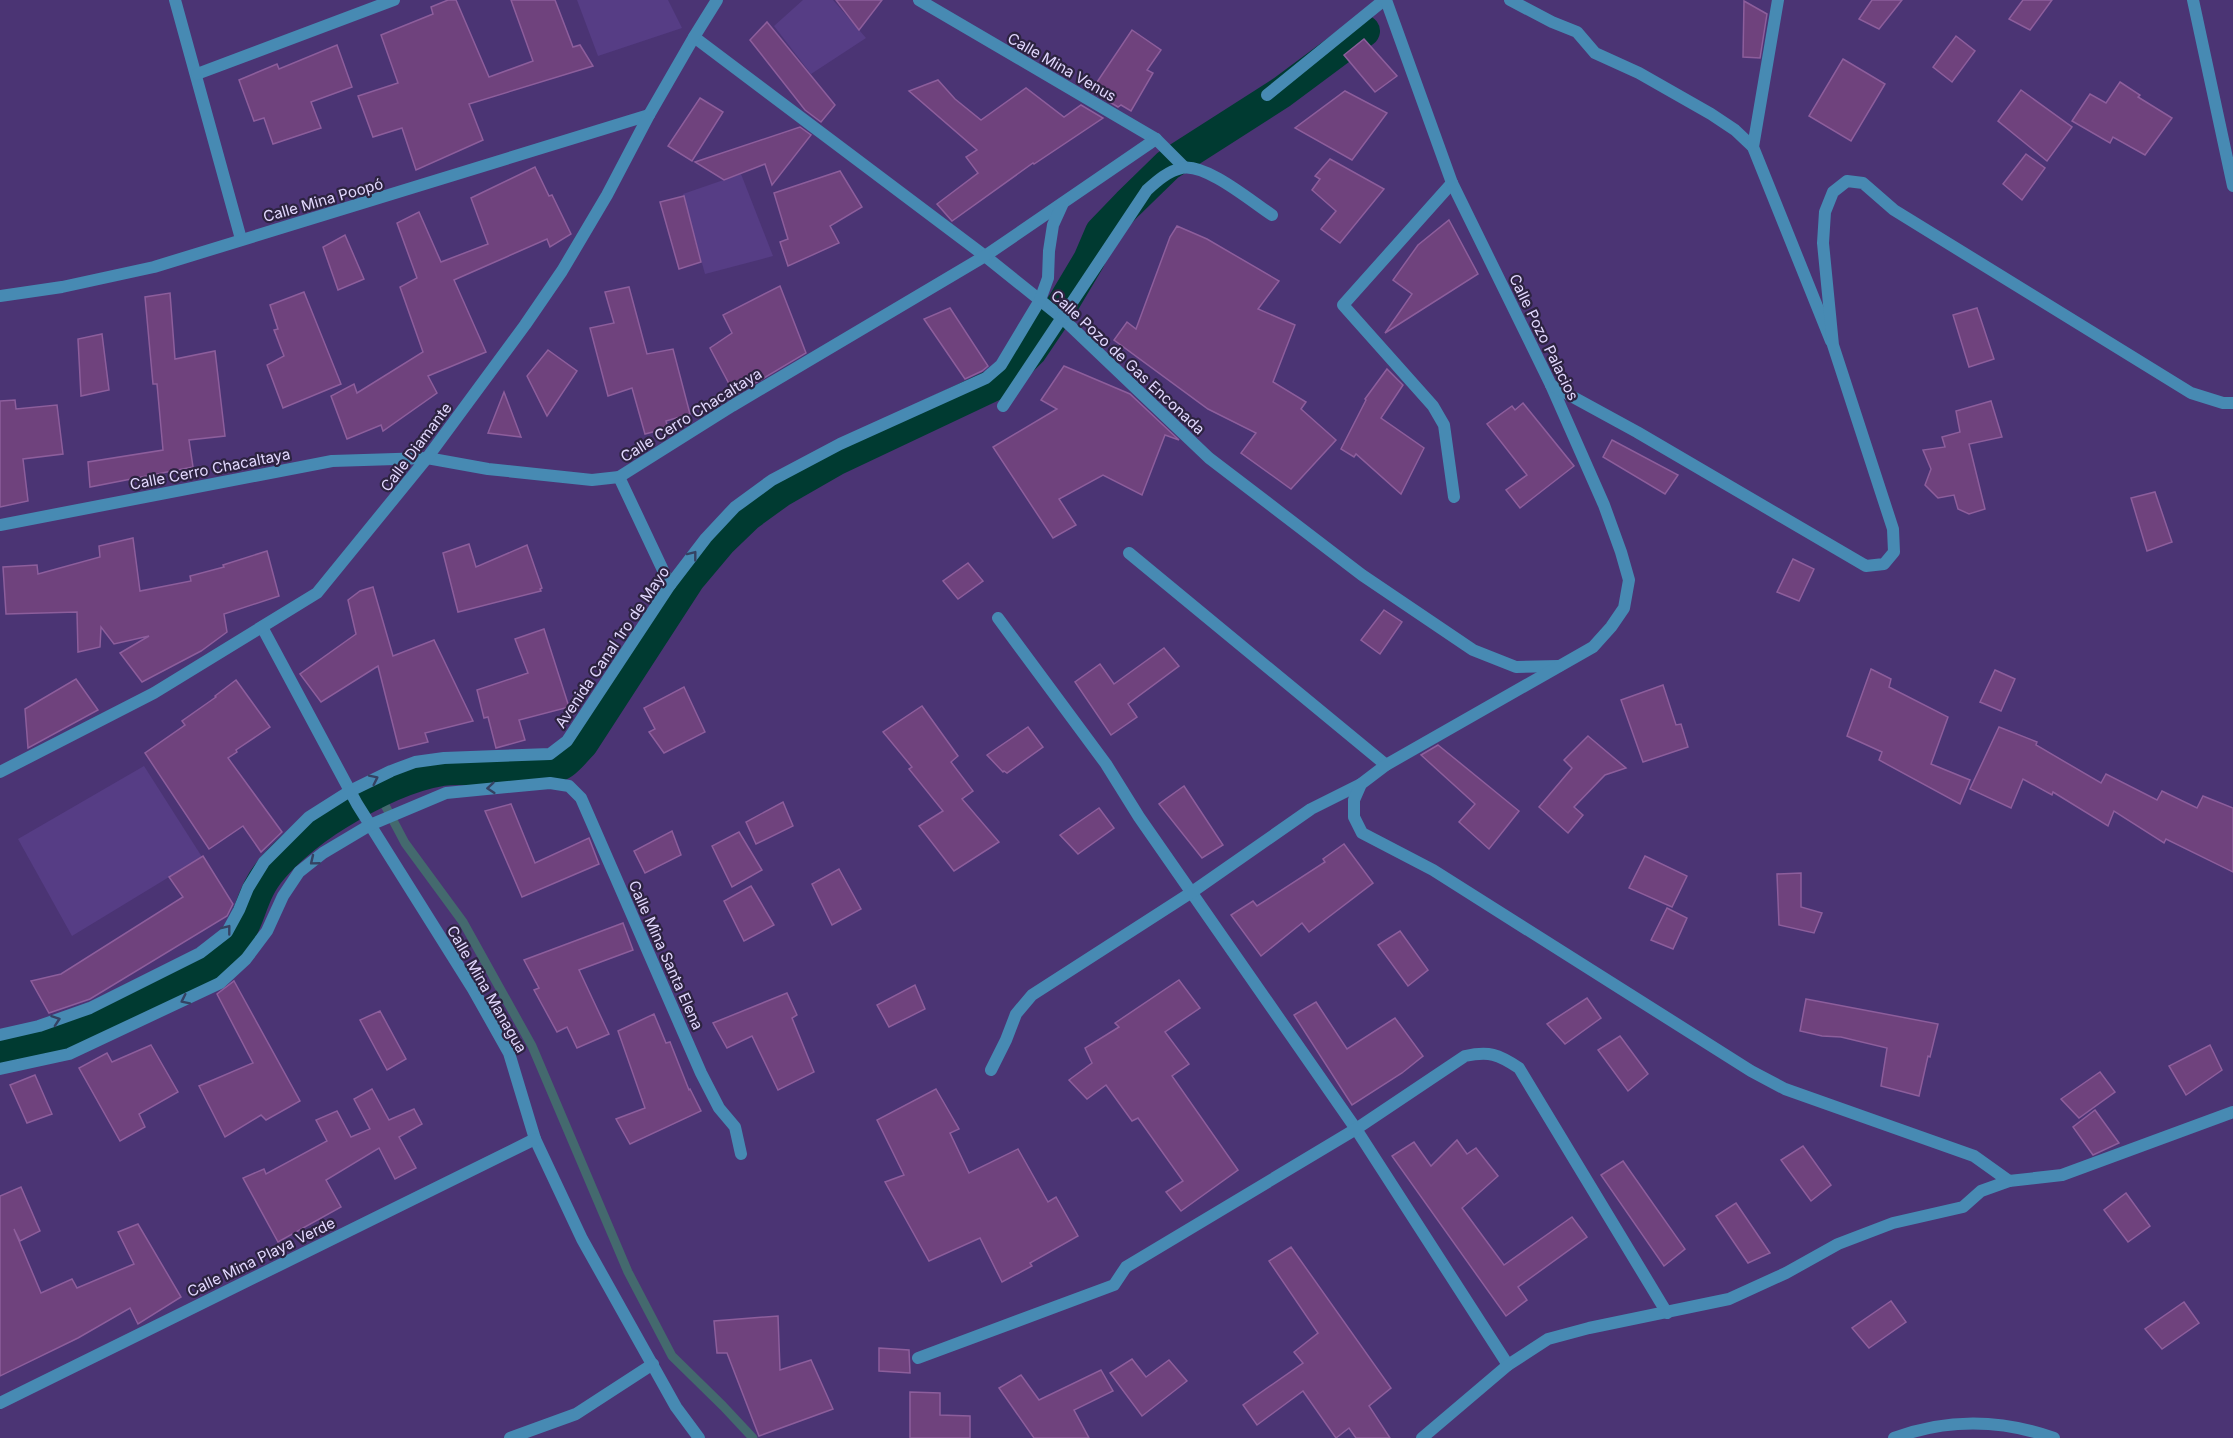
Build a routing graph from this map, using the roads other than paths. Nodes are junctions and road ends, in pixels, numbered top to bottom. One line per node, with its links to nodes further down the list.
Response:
1 (175, 0): 10 (street)
2 (394, 0): 10 (street)
3 (717, 0): 9 (street, Calle Diamante)
4 (919, 0): 13 (street, Calle Mina Venus)
5 (1385, 0): 11 (street); 16 (street, Calle Pozo Palacios)
6 (1510, 0): 14 (street)
7 (1778, 0): 14 (street)
8 (2193, 0): 17 (street)
9 (694, 37): 12 (street, Calle Diamante); 21 (street, Calle Pozo de Gas Enconada)
10 (197, 74): 20 (street)
11 (1267, 95)
12 (649, 115): 20 (street, Calle Mina Poopó); 29 (street, Calle Diamante)
13 (1156, 139): 15 (street, Calle Mina Venus); 18 (street, Calle Cerro Chacaltaya)
14 (1753, 147): 25 (street)
15 (1184, 167): 19 (street); 24 (street)
16 (1452, 183): 26 (street, Calle Pozo Palacios); 31 (street)
17 (2233, 186)
18 (1063, 203): 21 (street, Calle Cerro Chacaltaya); 23 (street, Avenida Canal 1ro de Mayo)
19 (1272, 215)
20 (241, 239): 22 (street, Calle Mina Poopó)
21 (985, 256): 23 (street, Calle Pozo de Gas Enconada); 30 (street, Calle Cerro Chacaltaya)
22 (0, 296)
23 (1040, 300): 24 (street, Calle Pozo de Gas Enconada); 34 (street, Avenida Canal 1ro de Mayo, one-way to 23)
24 (1061, 317): 28 (street); 37 (street, Calle Pozo de Gas Enconada)
25 (1833, 345): 26 (street); 27 (street)
26 (1551, 385): 37 (street, Calle Pozo Palacios)
27 (2233, 403)
28 (1003, 405)
29 (428, 458): 30 (street, Calle Cerro Chacaltaya); 32 (street, Calle Cerro Chacaltaya); 36 (street, Calle Diamante)
30 (619, 477): 34 (street)
31 (1454, 497)
32 (0, 525)
33 (1129, 553): 38 (street)
34 (670, 585): 41 (street, Avenida Canal 1ro de Mayo, one-way to 34)
35 (998, 618): 43 (street)
36 (262, 627): 39 (street, Calle Diamante); 41 (street, Calle Mina Managua)
37 (1561, 666): 38 (street, Calle Pozo Palacios)
38 (1386, 765): 40 (street, Calle Pozo Palacios)
39 (0, 772)
40 (1361, 784): 43 (street, Calle Pozo Palacios); 51 (street)
41 (350, 791): 42 (street, Calle Mina Managua); 44 (street, Avenida Canal 1ro de Mayo, one-way to 41)
42 (370, 825): 45 (street, one-way to 45); 49 (street, Calle Mina Managua); 50 (street, Calle Mina Santa Elena, one-way to 42)
43 (1192, 892): 46 (street, Calle Pozo Palacios); 48 (street)
44 (0, 1035)
45 (0, 1069)
46 (991, 1070)
47 (2233, 1112): 51 (street)
48 (1356, 1129): 52 (street); 53 (street); 55 (street)
49 (535, 1139): 54 (street, Calle Mina Managua); 56 (street, Calle Mina Playa Verde)
50 (741, 1154)
51 (2009, 1181): 52 (street)
52 (1667, 1313): 55 (street)
53 (918, 1358)
54 (653, 1364): 57 (street); 58 (street, Calle Mina Managua)
55 (1508, 1365): 59 (street)
56 (0, 1402)
57 (510, 1438)
58 (699, 1438)
59 (1422, 1438)
60 (1894, 1438): 61 (street)
61 (2054, 1438)

